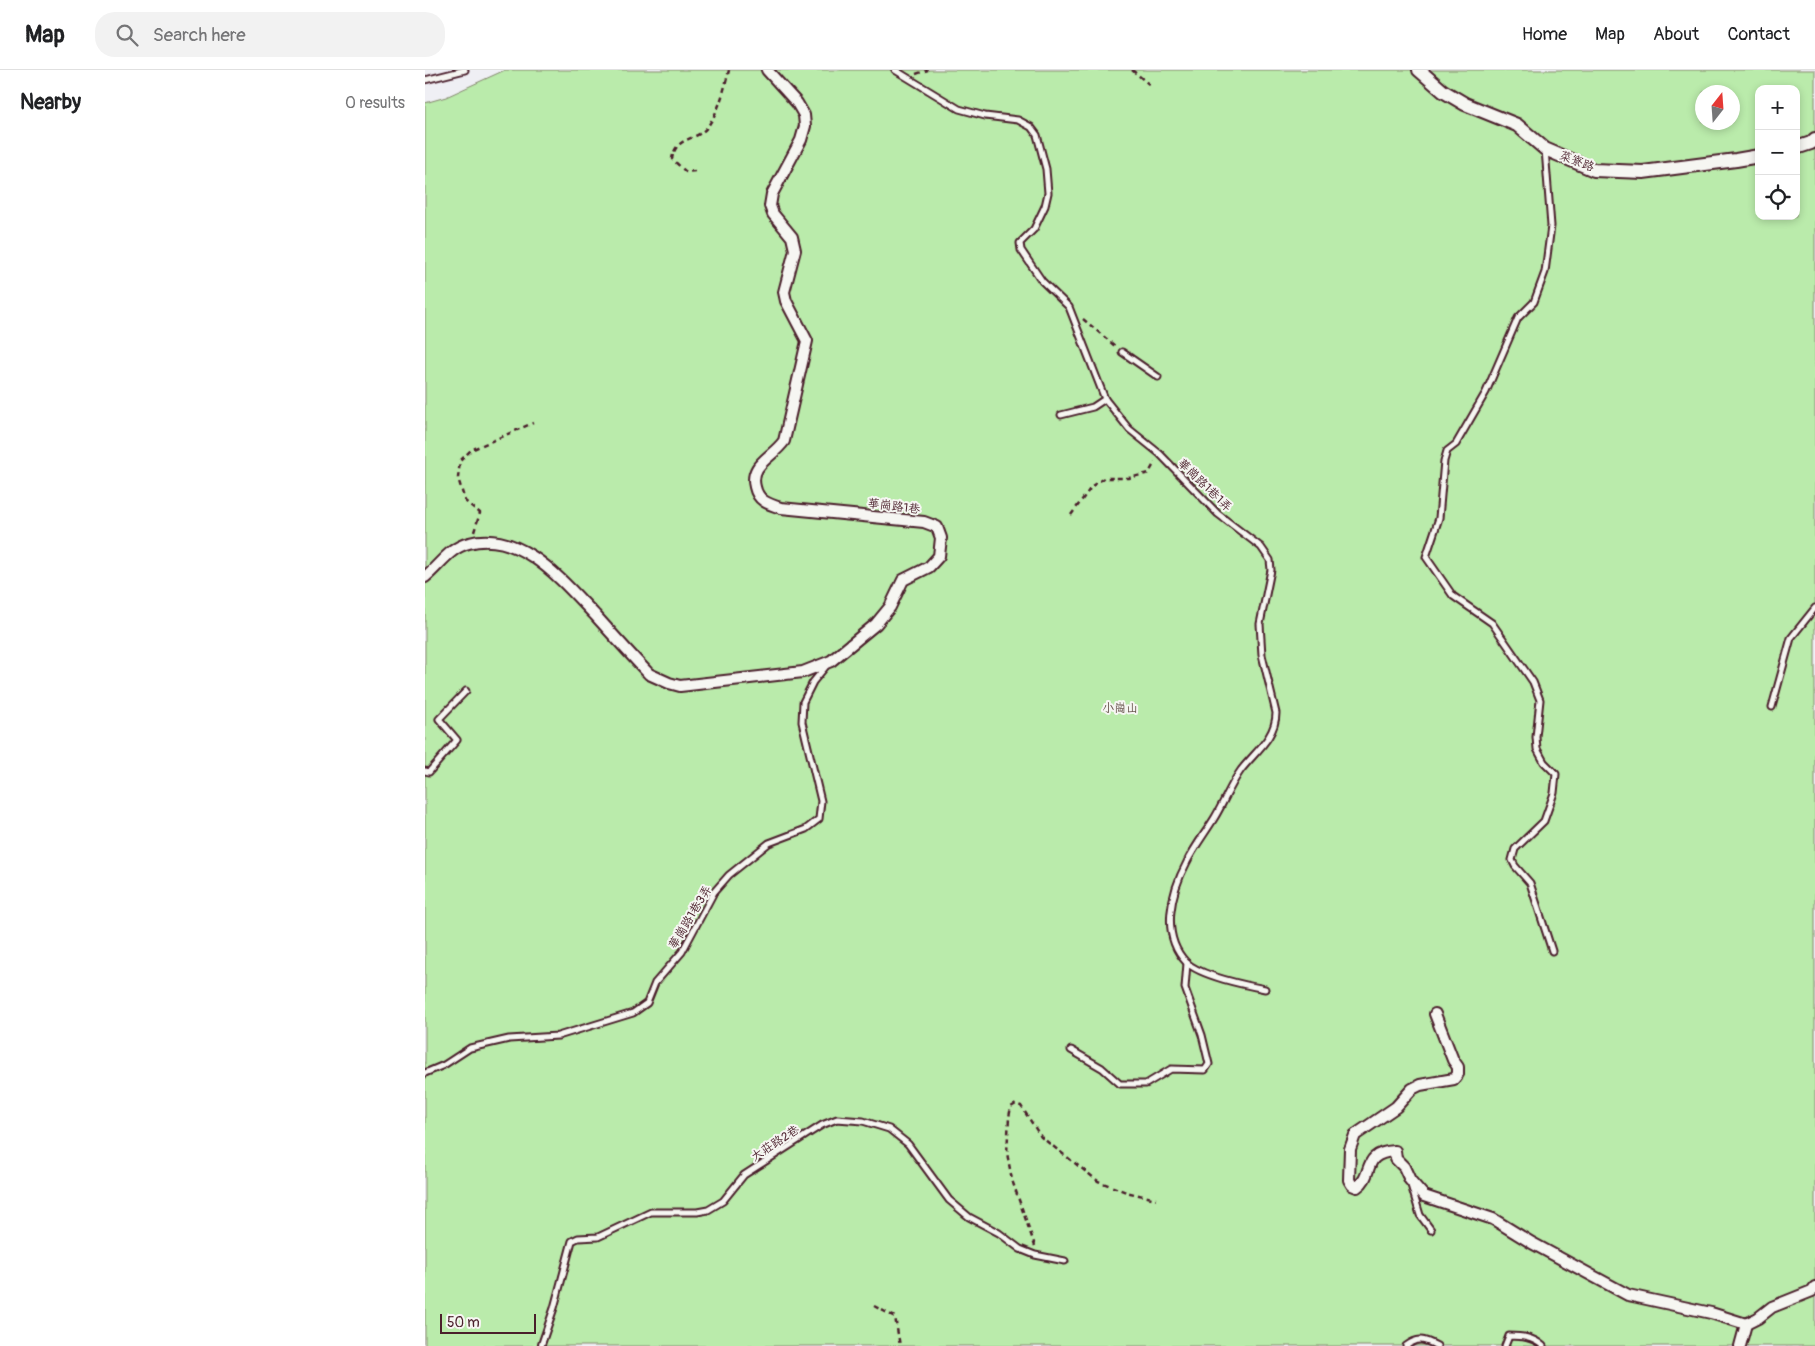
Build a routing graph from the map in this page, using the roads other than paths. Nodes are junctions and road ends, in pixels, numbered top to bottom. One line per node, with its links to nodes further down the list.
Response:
1 (465, 70): 5 (lane)
2 (767, 70): 16 (street, 華崗路1巷)
3 (895, 70): 12 (lane, 華崗路1巷1弄)
4 (1419, 70): 8 (street, 菜寮路)
5 (425, 80)
6 (1815, 139): 7 (street)
7 (1800, 147)
8 (1545, 149): 9 (street, 菜寮路); 20 (lane)
9 (1755, 157)
10 (1122, 352): 11 (lane)
11 (1158, 377)
12 (1105, 399): 13 (lane); 21 (lane, 華崗路1巷1弄)
13 (1061, 415)
14 (425, 577): 16 (street, 華崗路1巷)
15 (1815, 608): 18 (lane)
16 (831, 661): 25 (lane, 華崗路1巷3弄)
17 (466, 691): 19 (lane)
18 (1772, 707)
19 (425, 771)
20 (1552, 951)
21 (1187, 963): 22 (lane); 24 (lane)
22 (1265, 988)
23 (1435, 1014): 26 (street)
24 (1071, 1050)
25 (425, 1073)
26 (1410, 1180): 27 (lane); 30 (street)
27 (1431, 1230)
28 (1065, 1261): 31 (lane, 大莊路2巷)
29 (1815, 1287): 30 (street)
30 (1746, 1324): 36 (street)
31 (541, 1346)
32 (1406, 1346): 33 (lane)
33 (1437, 1346)
34 (1505, 1346): 35 (lane)
35 (1543, 1346)
36 (1740, 1346)

